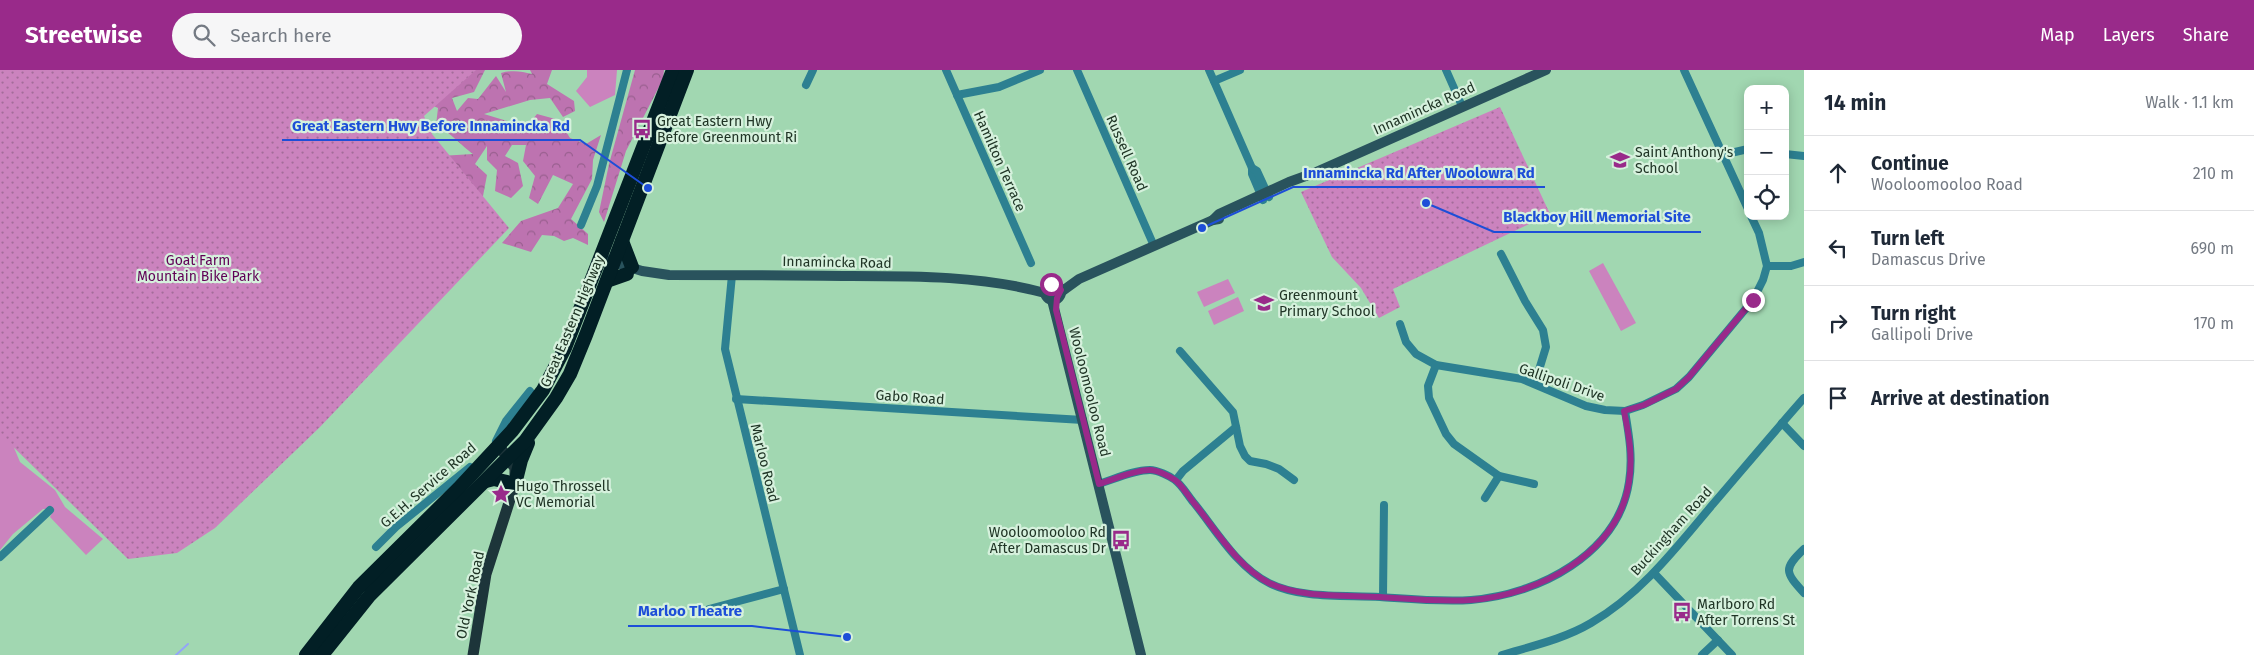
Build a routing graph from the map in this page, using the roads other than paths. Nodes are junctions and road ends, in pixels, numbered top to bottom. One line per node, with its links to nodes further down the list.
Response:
1 (627, 70): 24 (street)
2 (673, 70): 28 (highway, Great Eastern Highway)
3 (687, 70): 25 (highway, Great Eastern Highway)
4 (813, 70): 14 (street)
5 (946, 70): 15 (street, Hamilton Terrace)
6 (1040, 70): 15 (street)
7 (1077, 70): 26 (street, Russell Road)
8 (1209, 70): 13 (street)
9 (1240, 70): 13 (street)
10 (1446, 70): 16 (street)
11 (1546, 70): 16 (main road, Innamincka Road)
12 (1684, 70): 19 (street)
13 (1214, 81): 21 (street)
14 (806, 85)
15 (957, 95): 30 (street, Hamilton Terrace)
16 (1462, 106): 21 (main road, Innamincka Road)
17 (1744, 150): 19 (street)
18 (1789, 154): 20 (street)
19 (1722, 155): 22 (street)
20 (1804, 156)
21 (1265, 196): 26 (main road, Innamincka Road)
22 (1744, 201)
23 (1753, 220): 32 (street)
24 (581, 225)
25 (622, 241): 31 (highway, Great Eastern Highway); 33 (highway)
26 (1154, 246): 36 (main road, Innamincka Road)
27 (1501, 254): 40 (street)
28 (598, 260): 31 (main road, Innamincka Road); 44 (highway, Great Eastern Highway)
29 (1804, 262): 32 (street)
30 (1031, 263)
31 (614, 265): 33 (main road, Innamincka Road); 35 (highway, Great Eastern Highway)
32 (1767, 266): 45 (street, Gallipoli Drive)
33 (634, 271): 34 (main road, Innamincka Road); 35 (highway)
34 (732, 275): 36 (main road, Innamincka Road); 43 (street, Marloo Road)
35 (607, 282): 47 (highway, Great Eastern Highway)
36 (1053, 293): 46 (main road, Wooloomooloo Road)
37 (1400, 324): 39 (street, Gallipoli Drive)
38 (1180, 351): 49 (street)
39 (1436, 364): 40 (street, Gallipoli Drive); 53 (street)
40 (1535, 383): 45 (street, Gallipoli Drive)
41 (530, 391): 44 (street, G.E.H. Service Road)
42 (1804, 398): 48 (street, Buckingham Road)
43 (736, 399): 46 (street, Gabo Road); 67 (street, Marloo Road)
44 (523, 409): 47 (street); 51 (highway, Great Eastern Highway); 63 (street, G.E.H. Service Road)
45 (1624, 411): 69 (street)
46 (1083, 420): 58 (main road, Wooloomooloo Road)
47 (538, 423): 52 (highway, Great Eastern Highway); 57 (highway)
48 (1782, 423): 50 (street); 66 (street, Buckingham Road)
49 (1236, 427): 54 (street); 55 (street)
50 (1804, 446)
51 (496, 450): 52 (main road); 72 (highway, Great Eastern Highway)
52 (506, 462): 56 (highway, Great Eastern Highway); 57 (main road)
53 (1498, 476): 59 (street); 60 (street)
54 (1176, 480): 58 (street); 69 (street)
55 (1294, 480)
56 (486, 481): 57 (highway); 73 (highway, Great Eastern Highway)
57 (515, 484): 74 (main road, Old York Road)
58 (1099, 484): 76 (main road, Wooloomooloo Road)
59 (1534, 484)
60 (1485, 498)
61 (1384, 505): 69 (street)
62 (50, 510): 65 (street)
63 (376, 548)
64 (1804, 549): 68 (street)
65 (0, 557)
66 (1654, 573): 71 (street); 77 (street, Buckingham Road)
67 (784, 589): 70 (street); 75 (street, Marloo Road)
68 (1804, 593)
69 (1383, 598)
70 (709, 609)
71 (1718, 640): 78 (street); 79 (street)
72 (306, 655)
73 (322, 655)
74 (473, 655)
75 (800, 655)
76 (1141, 655)
77 (1502, 655)
78 (1702, 655)
79 (1732, 655)

